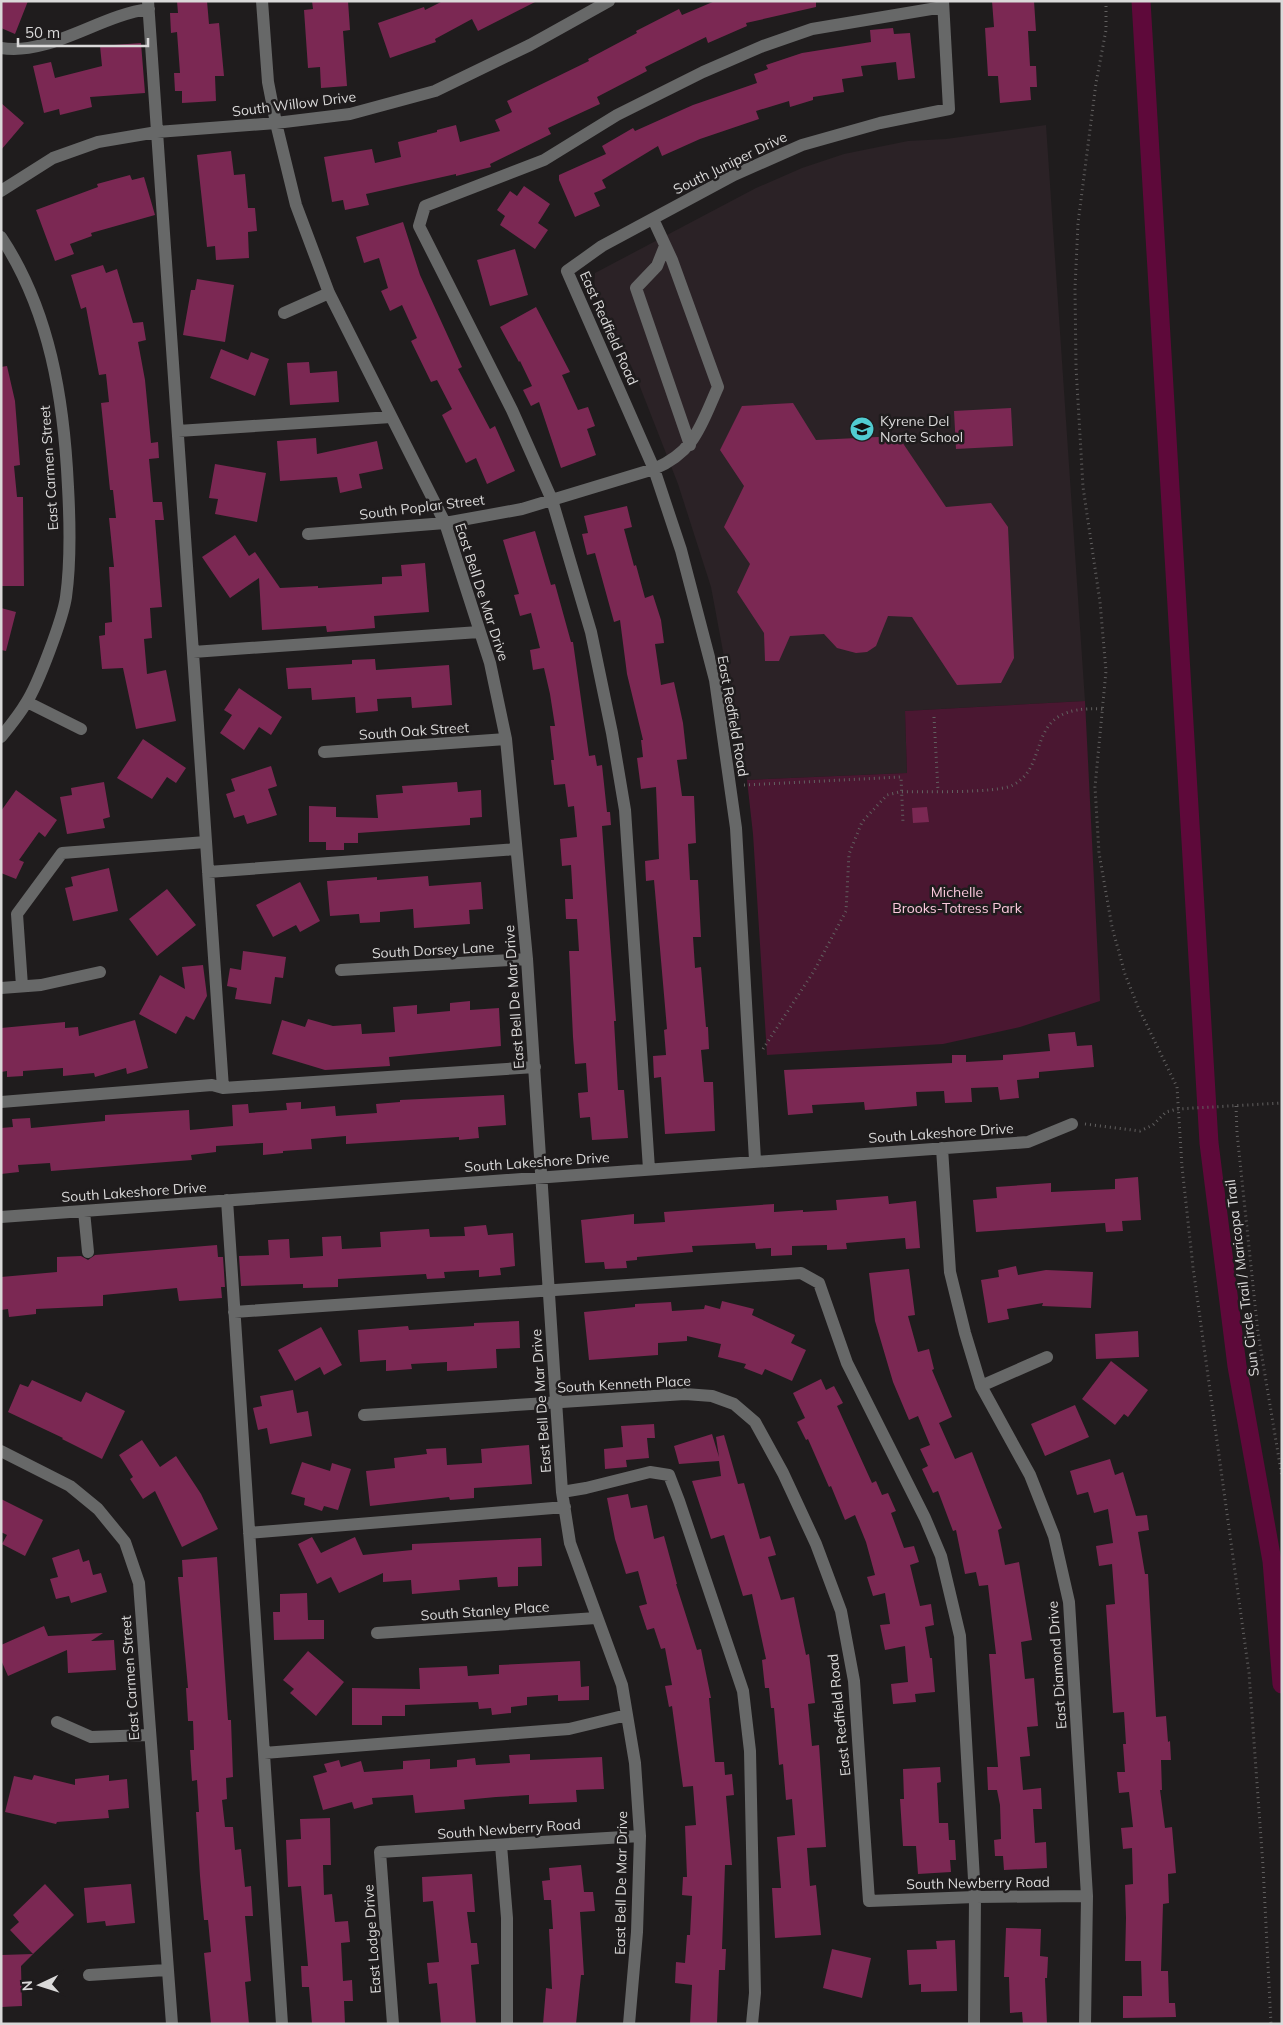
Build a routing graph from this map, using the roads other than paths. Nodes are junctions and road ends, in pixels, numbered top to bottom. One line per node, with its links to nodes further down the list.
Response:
1 (262, 1): 6 (street, East Bell De Mar Drive)
2 (609, 1): 6 (street, South Willow Drive)
3 (943, 4): 9 (street, South Juniper Drive); 19 (street)
4 (149, 5): 5 (street); 7 (street)
5 (1, 48)
6 (276, 123): 7 (street, South Willow Drive); 13 (street, East Bell De Mar Drive)
7 (157, 132): 8 (street, South Willow Drive); 16 (street)
8 (1, 191)
9 (652, 219): 11 (street); 12 (street, South Juniper Drive)
10 (1, 237): 24 (street, East Carmen Street)
11 (665, 246): 17 (street); 17 (street)
12 (567, 271): 18 (street, East Redfield Road)
13 (329, 293): 14 (street); 15 (street, East Bell De Mar Drive)
14 (284, 313)
15 (391, 417): 16 (street); 20 (street, East Bell De Mar Drive)
16 (178, 431): 23 (street)
17 (690, 445): 18 (street, South Poplar Street)
18 (654, 469): 19 (street, South Poplar Street); 42 (street, East Redfield Road)
19 (552, 500): 20 (street, South Poplar Street); 43 (street)
20 (445, 523): 21 (street, South Poplar Street); 22 (street, East Bell De Mar Drive)
21 (308, 534)
22 (480, 632): 23 (street); 27 (street, East Bell De Mar Drive)
23 (193, 652): 29 (street)
24 (27, 702): 25 (street); 26 (street, East Carmen Street)
25 (81, 730)
26 (1, 737)
27 (506, 739): 28 (street, South Oak Street); 30 (street, East Bell De Mar Drive)
28 (324, 752)
29 (206, 842): 31 (street); 35 (street)
30 (516, 849): 31 (street); 32 (street, East Bell De Mar Drive)
31 (208, 872): 38 (street)
32 (527, 959): 33 (street, South Dorsey Lane); 37 (street, East Bell De Mar Drive)
33 (341, 970)
34 (100, 972): 35 (street)
35 (22, 986): 36 (street)
36 (1, 988)
37 (534, 1067): 38 (street); 44 (street, East Bell De Mar Drive)
38 (223, 1088): 39 (street)
39 (1, 1102)
40 (1072, 1124): 41 (street, South Lakeshore Drive)
41 (942, 1148): 42 (street, South Lakeshore Drive); 52 (street, East Diamond Drive)
42 (755, 1160): 43 (street, South Lakeshore Drive)
43 (649, 1169): 44 (street, South Lakeshore Drive)
44 (542, 1177): 45 (street, South Lakeshore Drive); 49 (street, East Bell De Mar Drive)
45 (227, 1200): 46 (street, South Lakeshore Drive); 50 (street)
46 (84, 1211): 47 (street, South Lakeshore Drive); 48 (street)
47 (1, 1217)
48 (88, 1252)
49 (549, 1292): 50 (street); 53 (street, East Bell De Mar Drive); 69 (street)
50 (234, 1312): 59 (street)
51 (1047, 1357): 52 (street)
52 (981, 1386): 70 (street, East Diamond Drive)
53 (556, 1402): 54 (street, South Kenneth Place); 55 (street, South Kenneth Place); 57 (street, East Bell De Mar Drive)
54 (734, 1404): 71 (street, East Redfield Road)
55 (364, 1415)
56 (1, 1451): 64 (street, East Carmen Street)
57 (562, 1492): 58 (street, East Bell De Mar Drive); 79 (street)
58 (565, 1508): 59 (street); 60 (street, East Bell De Mar Drive)
59 (249, 1533): 65 (street)
60 (596, 1618): 61 (street, South Stanley Place); 62 (street, East Bell De Mar Drive)
61 (377, 1634)
62 (627, 1715): 65 (street); 66 (street, East Bell De Mar Drive)
63 (57, 1722): 64 (street)
64 (149, 1735): 72 (street, East Carmen Street)
65 (264, 1753): 75 (street)
66 (640, 1836): 67 (street, South Newberry Road); 78 (street, East Bell De Mar Drive)
67 (500, 1845): 68 (street, South Newberry Road); 77 (street)
68 (380, 1852): 76 (street, East Lodge Drive)
69 (975, 1896): 70 (street, South Newberry Road); 71 (street, South Newberry Road); 80 (street)
70 (1087, 1896): 81 (street, East Diamond Drive)
71 (869, 1902)
72 (166, 1970): 73 (street); 74 (street, East Carmen Street)
73 (89, 1975)
74 (172, 2024)
75 (282, 2024)
76 (393, 2024)
77 (507, 2024)
78 (629, 2024)
79 (752, 2024)
80 (974, 2024)
81 (1085, 2024)

